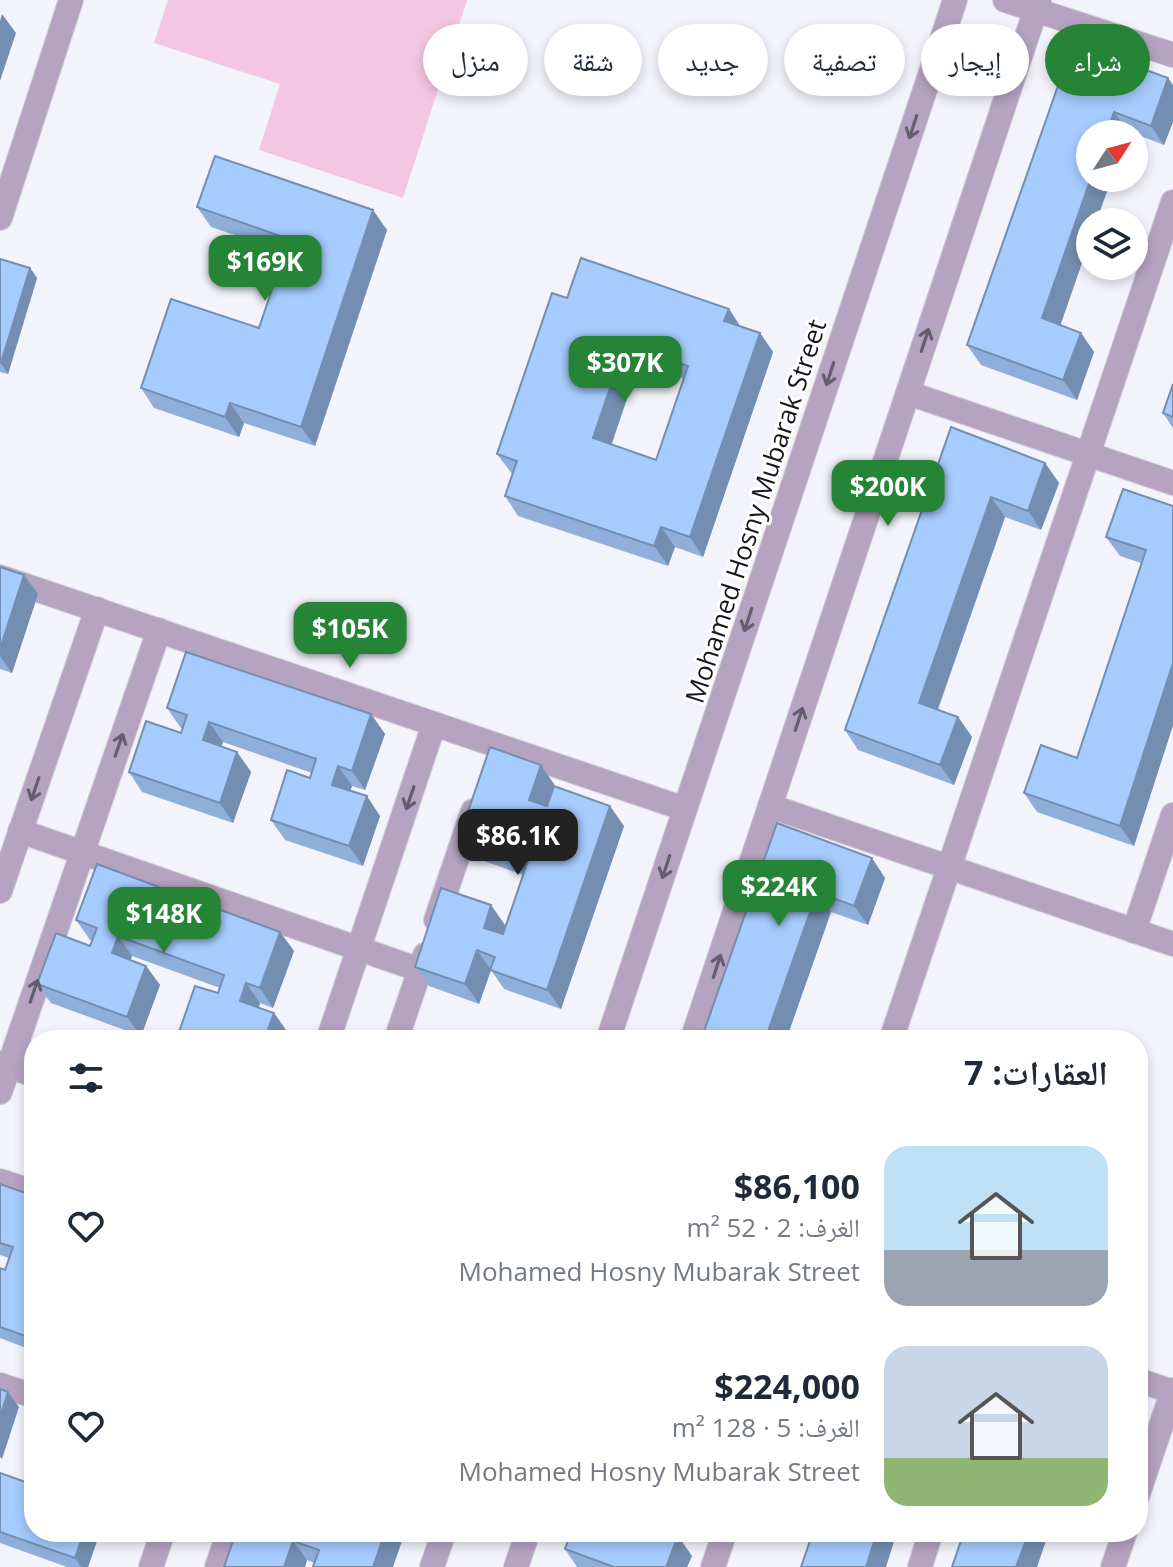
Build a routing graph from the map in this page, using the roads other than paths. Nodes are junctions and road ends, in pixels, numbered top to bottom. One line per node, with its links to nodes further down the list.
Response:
1 (955, 0): 17 (street, Mohamed Hosny Mubarak Street, one-way to 17)
2 (1005, 0): 4 (street)
3 (64, 2): 7 (street)
4 (1037, 5): 5 (street); 8 (street, one-way to 4)
5 (1173, 55)
6 (1173, 202): 9 (street)
7 (0, 218)
8 (908, 393): 9 (street); 16 (street, one-way to 8)
9 (1088, 454): 10 (street); 21 (street)
10 (1173, 483)
11 (0, 577): 12 (street)
12 (97, 609): 13 (street); 19 (street, one-way to 19)
13 (159, 630): 14 (street); 20 (street, one-way to 13)
14 (434, 724): 17 (street); 25 (street, one-way to 25)
15 (481, 790): 26 (street)
16 (770, 806): 21 (street); 30 (street, one-way to 16)
17 (685, 809): 29 (street, Mohamed Hosny Mubarak Street, one-way to 29)
18 (1173, 815): 23 (street)
19 (20, 831): 20 (street); 22 (street)
20 (82, 853): 25 (street); 32 (street, one-way to 20)
21 (949, 867): 23 (street); 31 (street)
22 (0, 891)
23 (1134, 931): 24 (street)
24 (1173, 944)
25 (359, 949): 26 (street); 27 (street)
26 (420, 970): 28 (street)
27 (331, 1030)
28 (399, 1030)
29 (611, 1030)
30 (695, 1030)
31 (894, 1030)
32 (4, 1064): 33 (street); 34 (street)
33 (24, 1071)
34 (0, 1092)
35 (0, 1181): 36 (street)
36 (24, 1189)
37 (1148, 1383): 39 (street)
38 (0, 1385): 40 (street)
39 (1173, 1391): 41 (street)
40 (24, 1393)
41 (1148, 1465)
42 (160, 1542): 49 (street)
43 (226, 1542): 50 (street)
44 (441, 1542): 51 (street)
45 (525, 1542): 52 (street)
46 (722, 1542): 53 (street)
47 (928, 1542): 54 (street)
48 (1122, 1542): 55 (street)
49 (151, 1567)
50 (217, 1567)
51 (432, 1567)
52 (516, 1567)
53 (713, 1567)
54 (920, 1567)
55 (1113, 1567)

